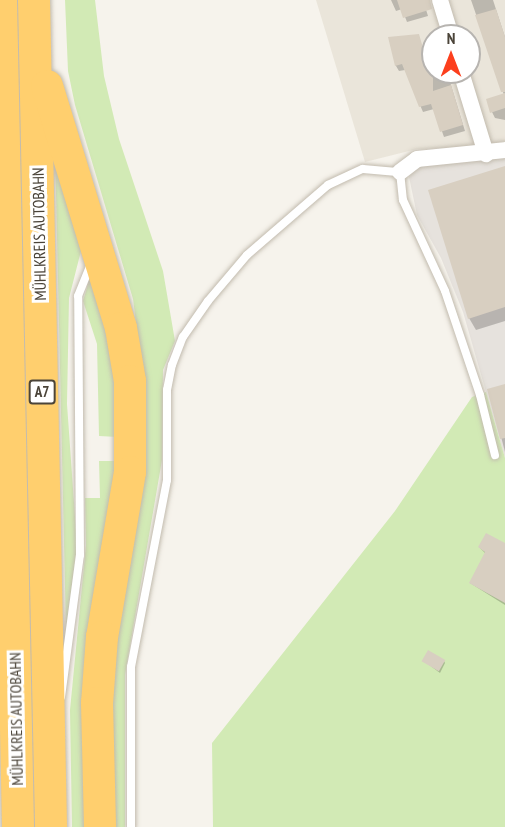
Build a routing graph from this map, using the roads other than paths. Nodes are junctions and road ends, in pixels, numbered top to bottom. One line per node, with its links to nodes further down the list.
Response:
1 (1, 0): 12 (highway, MÜHLKREIS AUTOBAHN / A7)
2 (34, 0): 5 (highway, MÜHLKREIS AUTOBAHN / A7)
3 (440, 0): 4 (street)
4 (447, 24)
5 (35, 47): 10 (highway); 14 (highway, MÜHLKREIS AUTOBAHN / A7)
6 (465, 84): 8 (street)
7 (505, 150): 8 (street)
8 (486, 154): 9 (street)
9 (400, 172): 11 (lane); 18 (lane)
10 (99, 252): 14 (lane); 17 (highway)
11 (495, 455)
12 (13, 591): 13 (highway); 15 (highway, MÜHLKREIS AUTOBAHN / A7)
13 (0, 640)
14 (49, 738): 16 (highway, MÜHLKREIS AUTOBAHN / A7)
15 (18, 827)
16 (51, 827)
17 (100, 827)
18 (131, 827)

